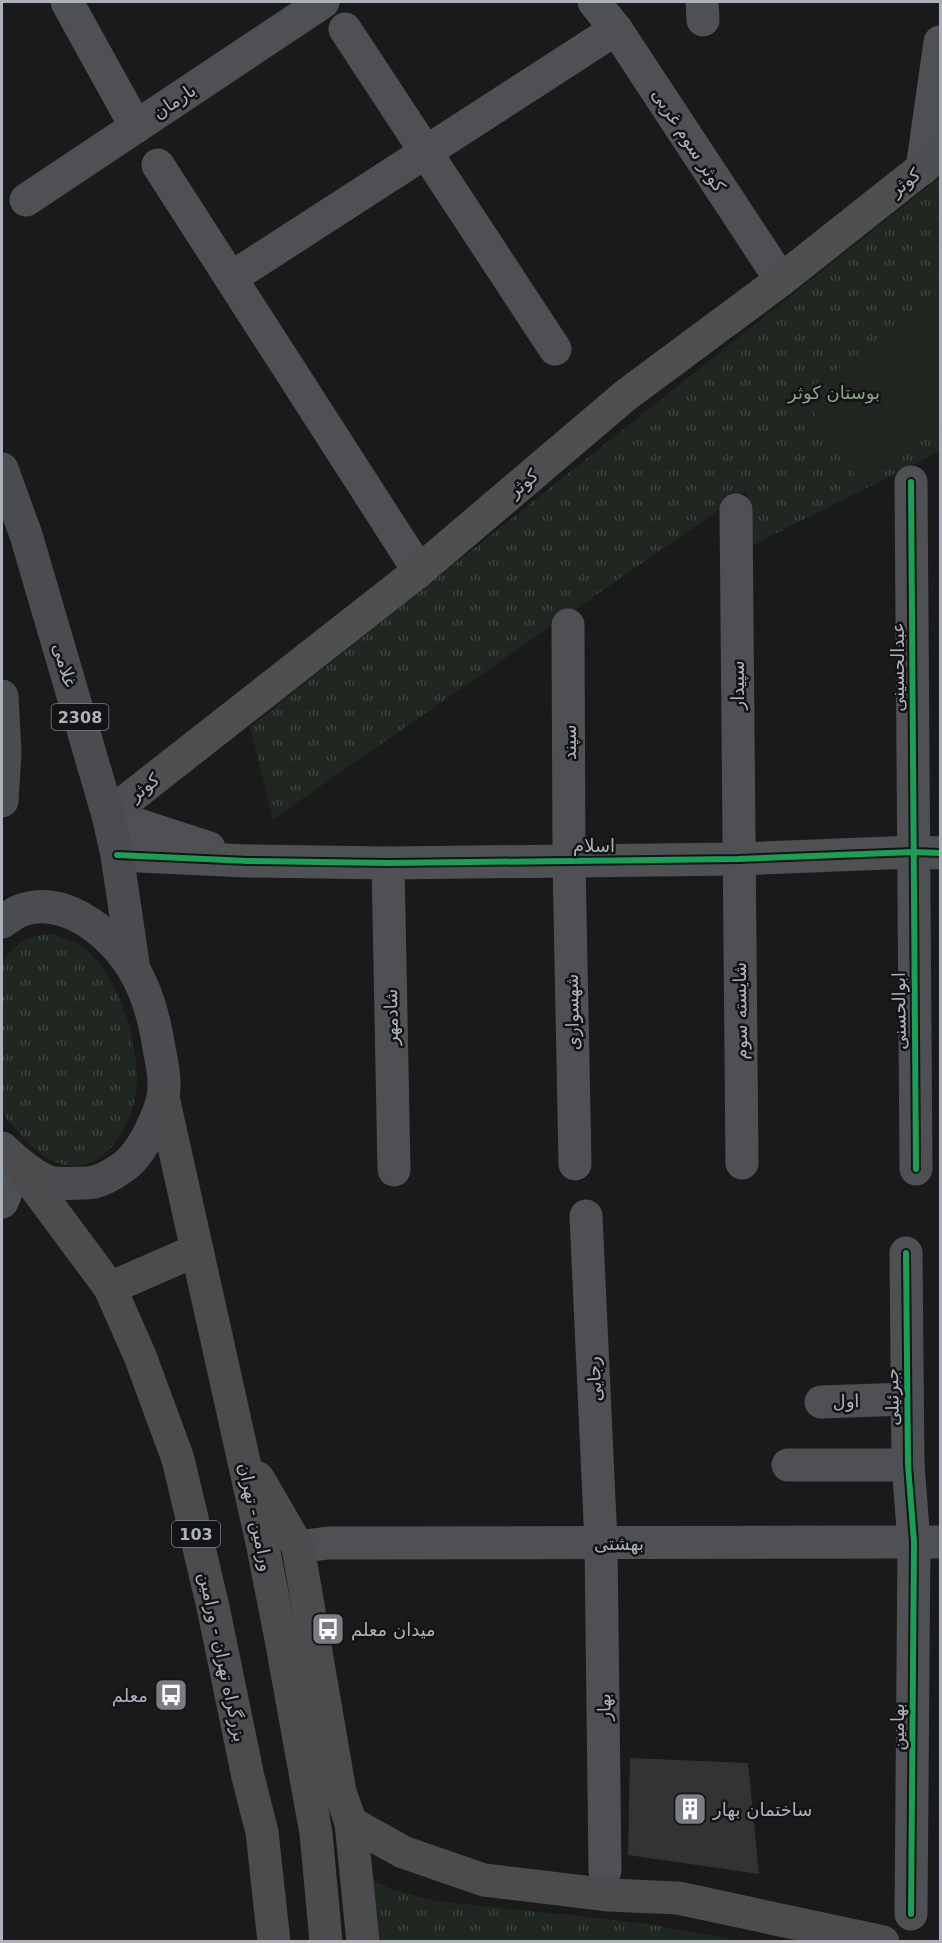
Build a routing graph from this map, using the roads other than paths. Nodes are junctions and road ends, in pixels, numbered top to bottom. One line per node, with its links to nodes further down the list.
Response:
1 (68, 2): 7 (street)
2 (322, 2): 7 (street, بارمان)
3 (594, 2): 5 (street, کوثر سوم غربی)
4 (345, 29): 8 (street)
5 (616, 29): 8 (street); 13 (street, کوثر سوم غربی)
6 (940, 42): 9 (street)
7 (136, 127): 11 (street, بارمان)
8 (426, 153): 12 (street); 14 (street)
9 (931, 161): 13 (main road, کوثر)
10 (158, 165): 12 (street)
11 (26, 200)
12 (231, 278): 18 (street)
13 (781, 280): 18 (main road, کوثر)
14 (555, 349)
15 (2, 469): 22 (main road, غلامی / 2308)
16 (911, 482): 23 (street, عبدالحسینی)
17 (736, 510): 25 (street, سپیدار)
18 (419, 571): 22 (main road, کوثر)
19 (568, 625): 26 (street, سپند)
20 (2, 696): 21 (main road)
21 (2, 801)
22 (108, 815): 24 (main road, غلامی / 2308); 27 (street)
23 (927, 853): 25 (street, اسلام); 36 (street, ابوالحسنی)
24 (117, 855): 27 (street, اسلام); 30 (main road, غلامی / 2308)
25 (738, 859): 26 (street, اسلام); 33 (street, شایسته سوم)
26 (569, 860): 28 (street, اسلام); 34 (street, شهسواری)
27 (248, 861): 28 (street, اسلام)
28 (388, 863): 35 (street, شادمهر)
29 (2, 922): 30 (main road)
30 (134, 970): 31 (main road)
31 (163, 1097): 32 (main road); 39 (highway, ورامین - تهران)
32 (7, 1159): 37 (street); 41 (highway, بزرگراه تهران - ورامین / 103)
33 (742, 1163)
34 (575, 1164)
35 (394, 1170)
36 (916, 1170)
37 (2, 1202)
38 (586, 1216): 48 (street, رجایی)
39 (197, 1250): 41 (highway); 44 (highway, ورامین - تهران)
40 (906, 1253): 42 (street, جبرئیلی)
41 (110, 1288): 53 (highway, بزرگراه تهران - ورامین / 103)
42 (907, 1399): 43 (street, اول); 46 (street, جبرئیلی)
43 (821, 1402)
44 (242, 1451): 49 (highway); 54 (highway, ورامین - تهران)
45 (788, 1465): 46 (street)
46 (908, 1465): 47 (street, جبرئیلی)
47 (927, 1542): 48 (street, بهشتی); 52 (street, بهامین)
48 (601, 1543): 49 (street, بهشتی); 51 (street, بهار)
49 (298, 1547): 50 (highway)
50 (351, 1823): 55 (highway); 56 (highway)
51 (605, 1871)
52 (911, 1914)
53 (274, 1941)
54 (326, 1941)
55 (363, 1941)
56 (883, 1941)

